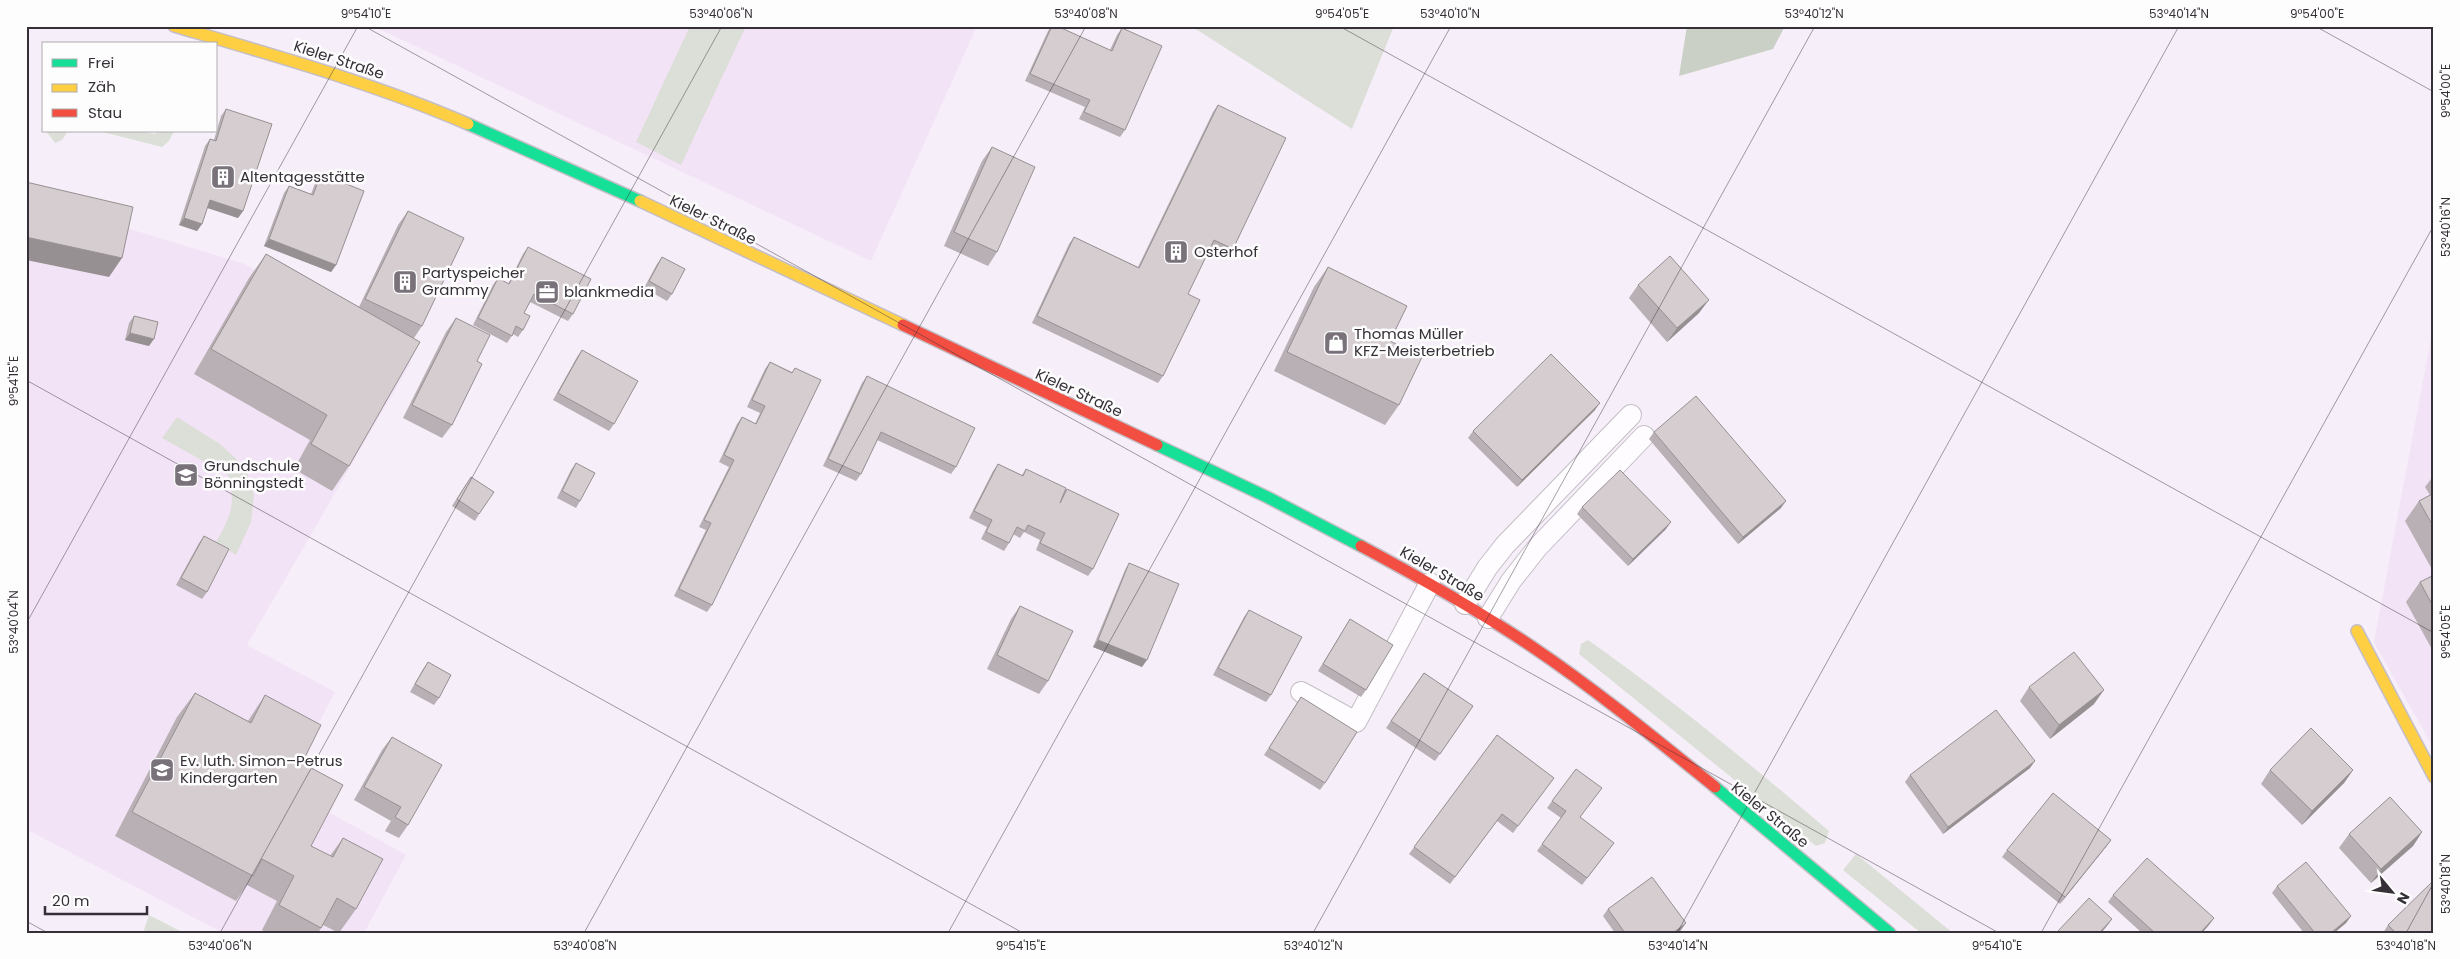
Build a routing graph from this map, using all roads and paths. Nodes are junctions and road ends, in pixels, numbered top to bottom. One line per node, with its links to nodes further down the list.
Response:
1 (174, 26): 2 (main road, Kieler Straße)
2 (217, 41): 5 (main road, Kieler Straße)
3 (1631, 415): 6 (lane)
4 (1644, 436): 7 (lane)
5 (1430, 583): 6 (main road, Kieler Straße); 9 (lane)
6 (1465, 604): 7 (main road, Kieler Straße)
7 (1488, 618): 11 (main road, Kieler Straße)
8 (2357, 631): 10 (main road)
9 (1301, 692)
10 (2434, 777)
11 (1890, 933)

